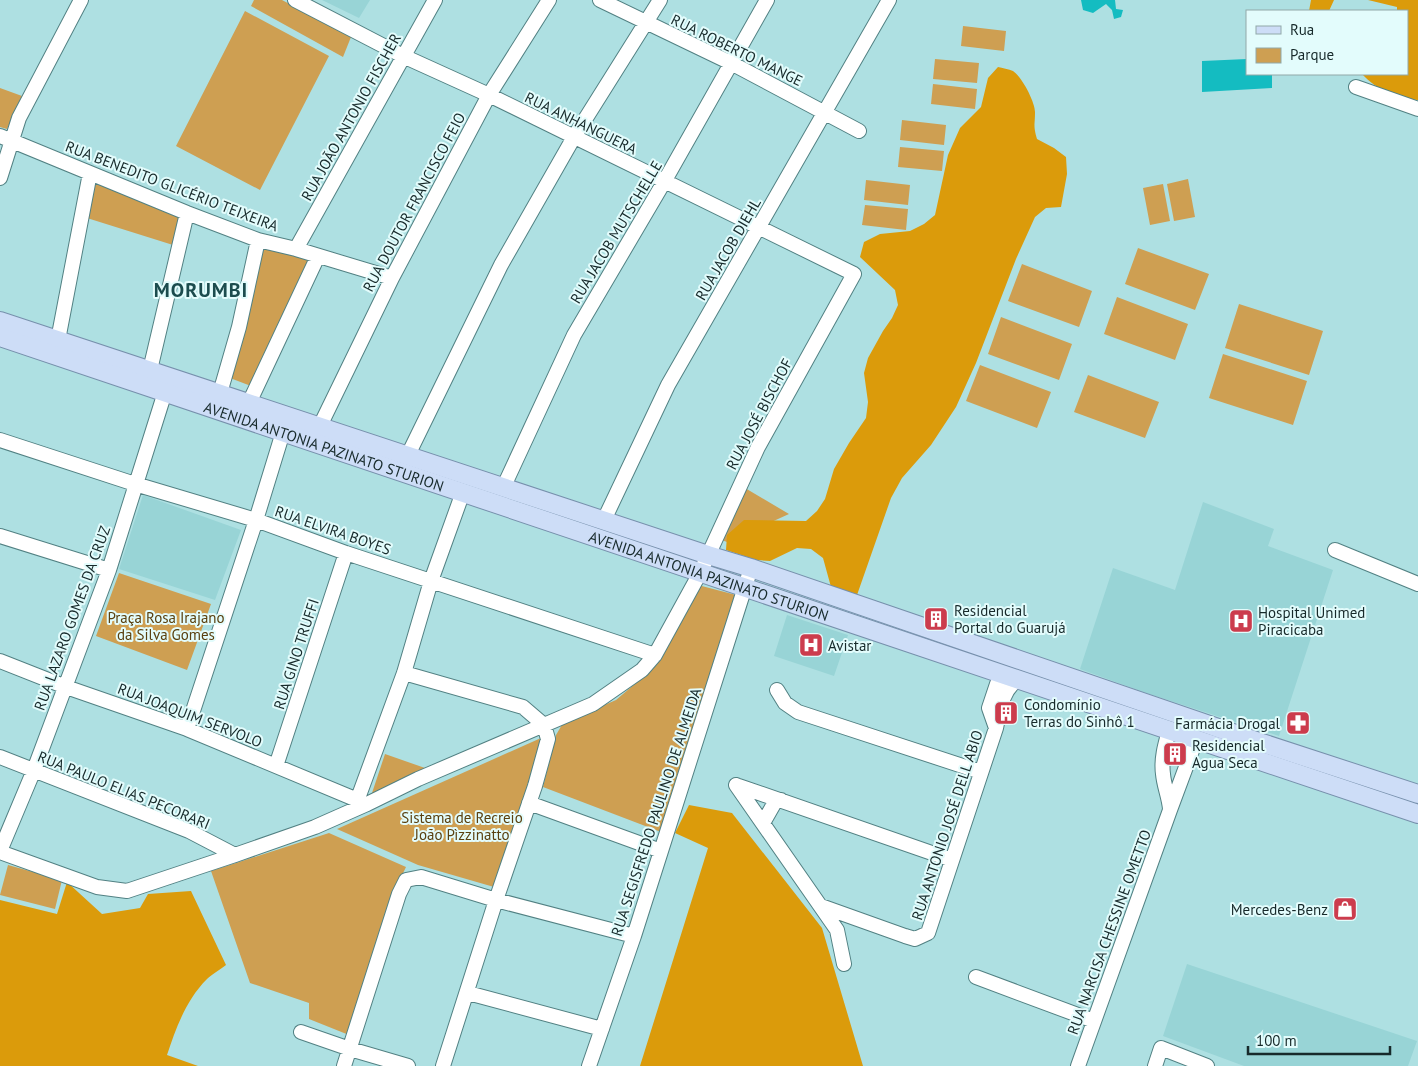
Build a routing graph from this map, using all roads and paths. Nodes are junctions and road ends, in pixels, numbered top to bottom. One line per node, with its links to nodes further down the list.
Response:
1 (81, 0): 18 (street)
2 (295, 0): 10 (street, RUA ANHANGUERA)
3 (435, 0): 10 (street, RUA JOÃO ANTONIO FISCHER)
4 (549, 0): 13 (street, RUA DOUTOR FRANCISCO FEIO)
5 (600, 0): 9 (street, RUA ROBERTO MANGE)
6 (660, 0): 9 (street)
7 (767, 0): 11 (street, RUA JACOB MUTSCHELLE)
8 (889, 0): 15 (street, RUA JACOB DIEHL)
9 (647, 24): 11 (street, RUA ROBERTO MANGE); 17 (street)
10 (403, 56): 13 (street, RUA ANHANGUERA); 25 (street, RUA JOÃO ANTONIO FISCHER)
11 (731, 63): 15 (street, RUA ROBERTO MANGE); 21 (street, RUA JACOB MUTSCHELLE)
12 (1356, 87): 14 (street)
13 (489, 95): 17 (street, RUA ANHANGUERA); 28 (street, RUA DOUTOR FRANCISCO FEIO)
14 (1418, 109)
15 (825, 112): 16 (street, RUA ROBERTO MANGE); 23 (street, RUA JACOB DIEHL)
16 (859, 131)
17 (574, 137): 21 (street, RUA ANHANGUERA); 40 (street)
18 (6, 138): 19 (street, RUA BENEDITO GLICÉRIO TEIXEIRA); 20 (street)
19 (90, 173): 22 (street, RUA BENEDITO GLICÉRIO TEIXEIRA); 31 (street)
20 (0, 178)
21 (664, 182): 23 (street, RUA ANHANGUERA); 42 (street, RUA JACOB MUTSCHELLE)
22 (187, 213): 24 (street, RUA BENEDITO GLICÉRIO TEIXEIRA); 32 (street)
23 (758, 228): 27 (street, RUA ANHANGUERA); 45 (street, RUA JACOB DIEHL)
24 (258, 240): 25 (street, RUA BENEDITO GLICÉRIO TEIXEIRA); 34 (street)
25 (296, 249): 26 (street, RUA BENEDITO GLICÉRIO TEIXEIRA)
26 (318, 256): 28 (street, RUA BENEDITO GLICÉRIO TEIXEIRA); 35 (street)
27 (854, 274): 49 (street, RUA JOSÉ BISCHOF)
28 (392, 278): 37 (street, RUA DOUTOR FRANCISCO FEIO)
29 (0, 321): 31 (main road, AVENIDA ANTONIA PAZINATO STURION)
30 (0, 337): 33 (main road, AVENIDA ANTONIA PAZINATO STURION)
31 (58, 340): 32 (main road, AVENIDA ANTONIA PAZINATO STURION)
32 (150, 370): 34 (main road, AVENIDA ANTONIA PAZINATO STURION)
33 (165, 392): 36 (main road, AVENIDA ANTONIA PAZINATO STURION); 41 (street, RUA LAZARO GOMES DA CRUZ)
34 (220, 393): 35 (main road, AVENIDA ANTONIA PAZINATO STURION); 36 (street)
35 (249, 403): 37 (main road, AVENIDA ANTONIA PAZINATO STURION)
36 (221, 411): 38 (main road, AVENIDA ANTONIA PAZINATO STURION)
37 (320, 426): 38 (main road); 40 (main road, AVENIDA ANTONIA PAZINATO STURION)
38 (283, 432): 43 (main road, AVENIDA ANTONIA PAZINATO STURION); 44 (street)
39 (0, 440): 41 (street, RUA ELVIRA BOYES)
40 (408, 455): 42 (main road, AVENIDA ANTONIA PAZINATO STURION)
41 (135, 484): 44 (street, RUA ELVIRA BOYES); 51 (street, RUA LAZARO GOMES DA CRUZ)
42 (504, 486): 45 (main road, AVENIDA ANTONIA PAZINATO STURION)
43 (463, 492): 52 (main road, AVENIDA ANTONIA PAZINATO STURION); 53 (street)
44 (256, 520): 48 (street, RUA ELVIRA BOYES); 66 (street)
45 (604, 520): 49 (main road, AVENIDA ANTONIA PAZINATO STURION)
46 (0, 536): 51 (street)
47 (1336, 550): 54 (street)
48 (346, 553): 53 (street, RUA ELVIRA BOYES); 70 (street, RUA GINO TRUFFI)
49 (708, 555): 50 (main road, AVENIDA ANTONIA PAZINATO STURION); 52 (street, RUA JOSÉ BISCHOF)
50 (751, 568): 55 (street, RUA SEGISFREDO PAULINO DE ALMEIDA); 57 (main road, AVENIDA ANTONIA PAZINATO STURION)
51 (108, 570): 62 (street, RUA LAZARO GOMES DA CRUZ)
52 (700, 573): 55 (main road, AVENIDA ANTONIA PAZINATO STURION); 56 (street, RUA JOSÉ BISCHOF)
53 (431, 582): 56 (street, RUA ELVIRA BOYES); 59 (street)
54 (1418, 584)
55 (746, 588): 61 (main road, AVENIDA ANTONIA PAZINATO STURION); 83 (street, RUA SEGISFREDO PAULINO DE ALMEIDA)
56 (655, 655): 65 (street, RUA JOSÉ BISCHOF)
57 (1019, 660): 60 (main road, AVENIDA ANTONIA PAZINATO STURION); 61 (main road)
58 (0, 661): 62 (street, RUA JOAQUIM SERVOLO)
59 (404, 673): 65 (street); 77 (street)
60 (1068, 676): 64 (main road); 74 (main road, AVENIDA ANTONIA PAZINATO STURION)
61 (1011, 677): 64 (main road, AVENIDA ANTONIA PAZINATO STURION); 73 (street, RUA ANTONIO JOSÉ DELL ABIO)
62 (66, 687): 66 (street, RUA JOAQUIM SERVOLO); 72 (street, RUA LAZARO GOMES DA CRUZ)
63 (777, 690): 73 (street)
64 (1055, 693): 67 (main road, AVENIDA ANTONIA PAZINATO STURION)
65 (544, 725): 77 (street, RUA JOSÉ BISCHOF); 78 (street)
66 (187, 728): 70 (street, RUA JOAQUIM SERVOLO)
67 (1169, 731): 68 (main road, AVENIDA ANTONIA PAZINATO STURION); 79 (street, RUA NARCISA CHESSINE OMETTO)
68 (1196, 740): 71 (main road, AVENIDA ANTONIA PAZINATO STURION); 79 (street, RUA NARCISA CHESSINE OMETTO)
69 (0, 757): 72 (street, RUA PAULO ELIAS PECORARI)
70 (276, 766): 77 (street, RUA JOAQUIM SERVOLO)
71 (1272, 766): 74 (main road); 80 (main road, AVENIDA ANTONIA PAZINATO STURION)
72 (34, 770): 82 (street, RUA LAZARO GOMES DA CRUZ); 84 (street, RUA PAULO ELIAS PECORARI)
73 (981, 772): 85 (street, RUA ANTONIO JOSÉ DELL ABIO)
74 (1368, 778): 75 (main road, AVENIDA ANTONIA PAZINATO STURION)
75 (1418, 794)
76 (781, 800): 81 (street); 81 (street); 85 (street)
77 (362, 803): 84 (street, RUA JOSÉ BISCHOF)
78 (529, 803): 83 (street); 86 (street)
79 (1170, 810): 92 (street, RUA NARCISA CHESSINE OMETTO)
80 (1418, 814)
81 (763, 823): 87 (street)
82 (0, 851): 84 (street, RUA JOSÉ BISCHOF)
83 (661, 851): 88 (street, RUA SEGISFREDO PAULINO DE ALMEIDA)
84 (235, 856)
85 (952, 860): 87 (street, RUA ANTONIO JOSÉ DELL ABIO)
86 (496, 900): 88 (street); 91 (street); 95 (street)
87 (821, 906): 89 (street)
88 (634, 936): 93 (street, RUA SEGISFREDO PAULINO DE ALMEIDA)
89 (844, 964)
90 (976, 977): 92 (street)
91 (468, 993): 93 (street); 98 (street)
92 (1094, 1021): 100 (street, RUA NARCISA CHESSINE OMETTO)
93 (602, 1029): 99 (street, RUA SEGISFREDO PAULINO DE ALMEIDA)
94 (301, 1032): 95 (street)
95 (350, 1049): 96 (street); 97 (street)
96 (344, 1066)
97 (408, 1066)
98 (443, 1066)
99 (589, 1066)
100 (1078, 1066)
101 (1155, 1066): 102 (street)
102 (1207, 1066)

